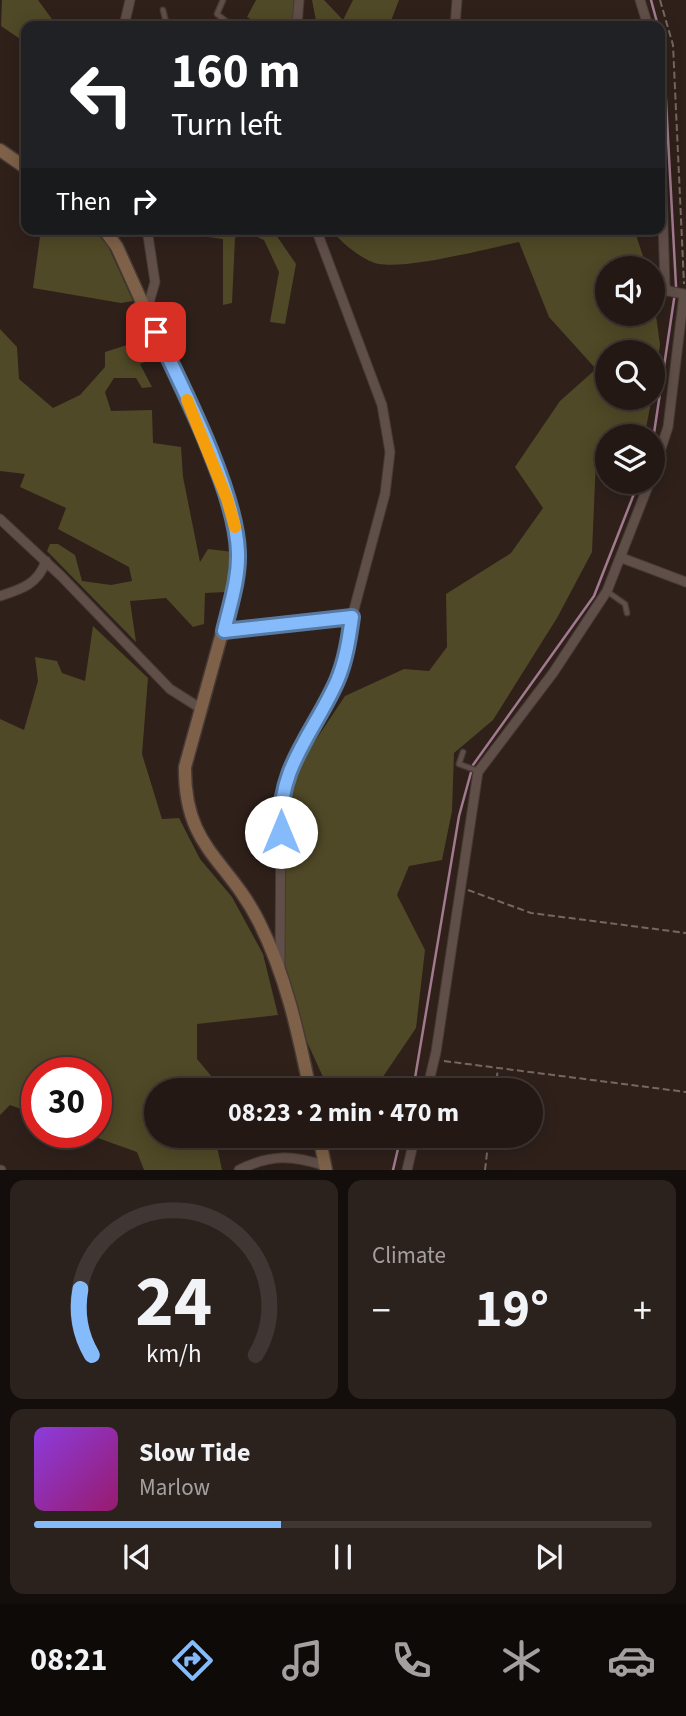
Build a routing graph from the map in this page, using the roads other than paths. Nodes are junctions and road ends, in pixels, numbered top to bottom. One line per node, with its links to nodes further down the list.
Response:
1 (130, 0): 7 (street)
2 (223, 0): 9 (lane)
3 (299, 0): 10 (street)
4 (457, 0): 11 (street)
5 (639, 0): 12 (street)
6 (163, 10): 8 (lane)
7 (125, 21)
8 (166, 21)
9 (226, 21)
10 (297, 21)
11 (455, 21)
12 (646, 21)
13 (0, 150): 14 (main road)
14 (21, 162)
15 (108, 235): 20 (main road)
16 (148, 235): 20 (street)
17 (318, 235): 30 (street)
18 (663, 235): 19 (street)
19 (684, 294): 21 (street)
20 (146, 313): 31 (main road)
21 (665, 436)
22 (645, 494): 24 (street)
23 (0, 519): 25 (street)
24 (622, 558): 26 (street); 27 (street)
25 (46, 561): 28 (street); 32 (street)
26 (686, 582)
27 (607, 591): 29 (lane); 34 (street)
28 (0, 596)
29 (627, 613)
30 (352, 617): 31 (street); 35 (street)
31 (224, 631): 32 (main road)
32 (200, 708): 35 (main road)
33 (463, 752): 34 (lane)
34 (478, 772): 37 (street)
35 (280, 972): 36 (main road)
36 (308, 1078)
37 (430, 1078)
38 (322, 1148): 40 (main road)
39 (412, 1148): 42 (street)
40 (326, 1168): 41 (street)
41 (239, 1170)
42 (407, 1170)

